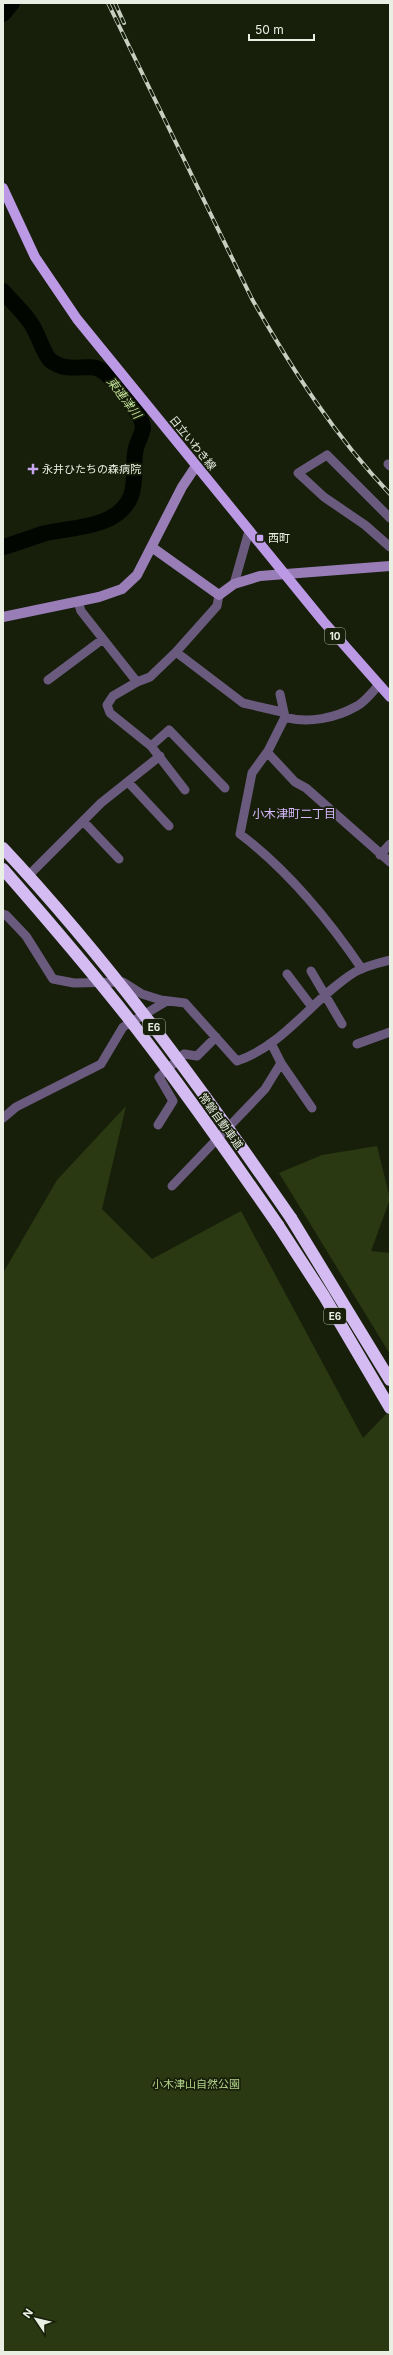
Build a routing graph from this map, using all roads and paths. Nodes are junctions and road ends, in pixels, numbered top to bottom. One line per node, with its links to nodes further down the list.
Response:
1 (3, 188): 2 (main road, 日立いわき線 / 10)
2 (196, 466): 4 (main road, 日立いわき線 / 10); 5 (street)
3 (390, 518): 6 (street)
4 (249, 531): 8 (main road, 日立いわき線 / 10); 9 (street)
5 (153, 548): 10 (street); 11 (street)
6 (390, 548)
7 (390, 566): 8 (street)
8 (284, 573): 9 (street); 17 (main road, 日立いわき線 / 10)
9 (234, 584): 10 (street)
10 (219, 595): 14 (street)
11 (78, 602): 12 (street); 13 (street)
12 (3, 617)
13 (103, 639): 15 (street); 16 (street)
14 (176, 652): 16 (street); 20 (street)
15 (48, 680)
16 (137, 682): 21 (street)
17 (379, 685): 19 (main road, 日立いわき線 / 10); 20 (street)
18 (280, 694): 20 (street)
19 (390, 697)
20 (284, 715): 22 (street)
21 (151, 746): 23 (street); 25 (street)
22 (267, 752): 31 (street); 38 (street)
23 (160, 756): 24 (street); 26 (street)
24 (128, 782): 27 (street); 28 (street)
25 (225, 788)
26 (185, 790)
27 (84, 822): 32 (street); 35 (street)
28 (169, 826)
29 (390, 844): 31 (street)
30 (3, 848): 54 (highway, 常磐自動車道 / E6, bridge)
31 (380, 855): 33 (street)
32 (119, 859)
33 (390, 862)
34 (3, 869): 55 (highway, 常磐自動車道 / E6, bridge)
35 (32, 872)
36 (3, 914): 42 (street)
37 (390, 960): 38 (street)
38 (362, 969): 41 (street)
39 (311, 971): 41 (street)
40 (287, 974): 43 (street)
41 (325, 996): 43 (street); 44 (street)
42 (167, 1001): 46 (street); 51 (street)
43 (312, 1007): 47 (street)
44 (342, 1024)
45 (390, 1032): 48 (street)
46 (216, 1037): 47 (street); 52 (street)
47 (271, 1043): 49 (street)
48 (357, 1044)
49 (281, 1063): 50 (street); 53 (street)
50 (312, 1108)
51 (3, 1118)
52 (158, 1125)
53 (172, 1186)
54 (390, 1380)
55 (390, 1408)

